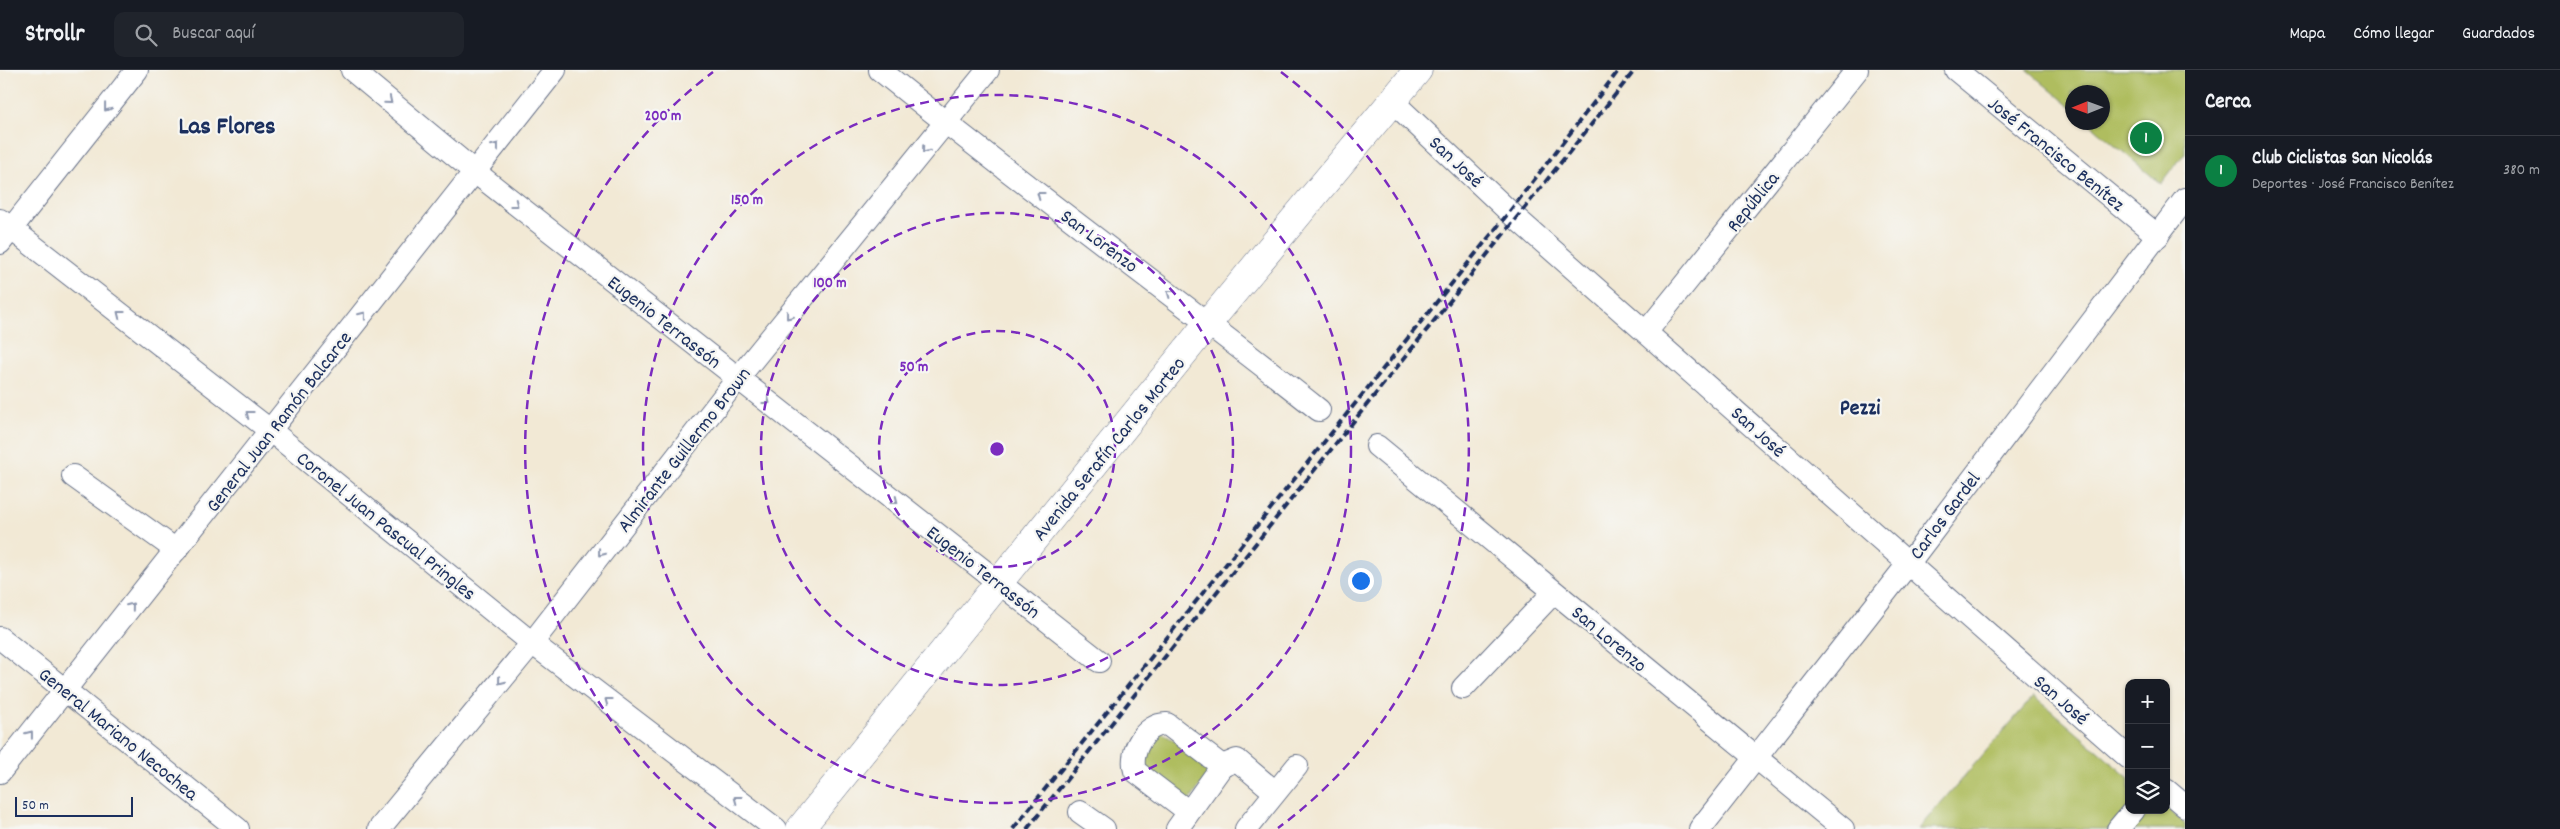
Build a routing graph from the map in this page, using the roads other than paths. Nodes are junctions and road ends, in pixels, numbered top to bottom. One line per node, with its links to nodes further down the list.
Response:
1 (137, 70): 13 (street, one-way to 13)
2 (352, 70): 11 (street, Eugenio Terrassón, one-way to 11)
3 (555, 70): 11 (street, General Juan Ramón Balcarce, one-way to 3)
4 (880, 70): 10 (street, San Lorenzo)
5 (988, 70): 10 (street, Almirante Guillermo Brown)
6 (1418, 70): 9 (main road, Avenida Serafín Carlos Morteo)
7 (1857, 70): 16 (street, República)
8 (1956, 70): 14 (street, José Francisco Benítez)
9 (1392, 101): 15 (main road, Avenida Serafín Carlos Morteo); 16 (street, San José)
10 (946, 124): 15 (street, San Lorenzo, one-way to 10); 17 (street, Almirante Guillermo Brown, one-way to 17)
11 (475, 172): 17 (street, Eugenio Terrassón, one-way to 17); 19 (street, General Juan Ramón Balcarce, one-way to 11)
12 (2185, 199): 14 (street, Carlos Gardel)
13 (4, 231): 19 (street, Coronel Juan Pascual Pringles, one-way to 13)
14 (2158, 236): 23 (street, Carlos Gardel)
15 (1209, 322): 18 (street, San Lorenzo); 24 (main road, Avenida Serafín Carlos Morteo)
16 (1647, 331): 23 (street, San José)
17 (738, 378): 24 (street, Eugenio Terrassón, one-way to 24); 27 (street, Almirante Guillermo Brown, one-way to 27)
18 (1319, 410)
19 (271, 431): 22 (street, General Juan Ramón Balcarce); 27 (street, Coronel Juan Pascual Pringles)
20 (1378, 446): 25 (street, San Lorenzo)
21 (73, 476): 22 (street)
22 (176, 550): 30 (street, General Juan Ramón Balcarce, one-way to 22)
23 (1908, 564): 31 (street, San José); 32 (street, Carlos Gardel)
24 (999, 583): 28 (street, Eugenio Terrassón); 45 (main road, Avenida Serafín Carlos Morteo)
25 (1554, 592): 29 (street); 32 (street, San Lorenzo)
26 (0, 638): 30 (street, General Mariano Necochea)
27 (532, 643): 43 (street, Almirante Guillermo Brown, one-way to 43); 44 (street, Coronel Juan Pascual Pringles, one-way to 27)
28 (1099, 661)
29 (1463, 688)
30 (64, 689): 35 (street, General Juan Ramón Balcarce, one-way to 30); 42 (street, General Mariano Necochea)
31 (2125, 754)
32 (1755, 758): 48 (street, Carlos Gardel); 49 (street, San Lorenzo)
33 (1222, 766): 36 (street); 41 (street); 41 (street)
34 (1297, 766): 36 (street)
35 (0, 772)
36 (1275, 792): 47 (street)
37 (2170, 793): 38 (street)
38 (2185, 806)
39 (1080, 812): 46 (street)
40 (2131, 814): 50 (street)
41 (1183, 821)
42 (238, 829)
43 (379, 829)
44 (776, 829)
45 (800, 829)
46 (1104, 829)
47 (1246, 829)
48 (1700, 829)
49 (1843, 829)
50 (2118, 829)

